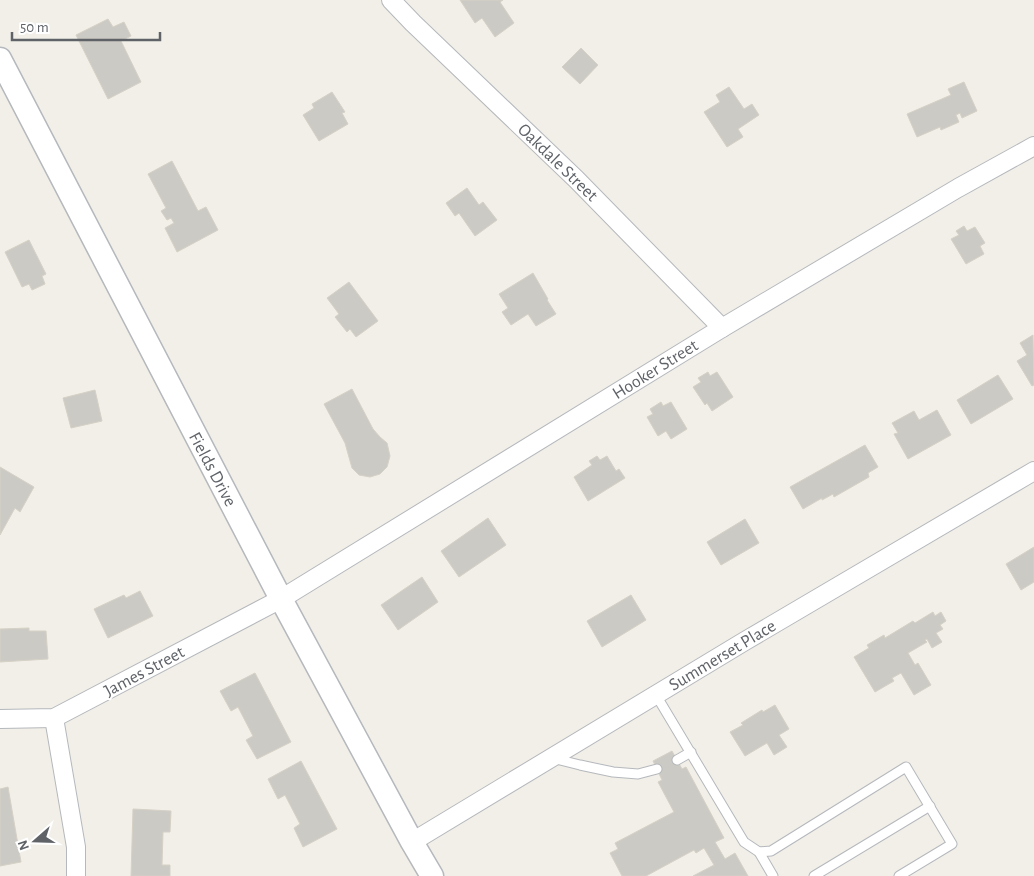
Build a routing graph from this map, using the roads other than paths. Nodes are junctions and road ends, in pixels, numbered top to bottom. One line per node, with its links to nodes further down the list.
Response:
1 (391, 0): 4 (street, Oakdale Street)
2 (0, 59): 6 (street, Fields Drive)
3 (1034, 146): 4 (street, Hooker Street)
4 (722, 328): 6 (street, Hooker Street)
5 (1034, 471): 7 (street, Summerset Place)
6 (281, 599): 9 (street, James Street); 15 (street, Fields Drive)
7 (656, 695): 10 (lane); 11 (street, Summerset Place)
8 (0, 718): 9 (street, James Street)
9 (54, 718): 17 (street)
10 (691, 752): 12 (lane); 16 (lane)
11 (552, 758): 13 (lane); 15 (street, Summerset Place)
12 (677, 760)
13 (657, 769)
14 (930, 806): 16 (lane); 20 (lane); 21 (lane)
15 (412, 842): 18 (street, Fields Drive)
16 (759, 852): 19 (lane)
17 (76, 876)
18 (432, 876)
19 (773, 876)
20 (814, 876)
21 (899, 876)

